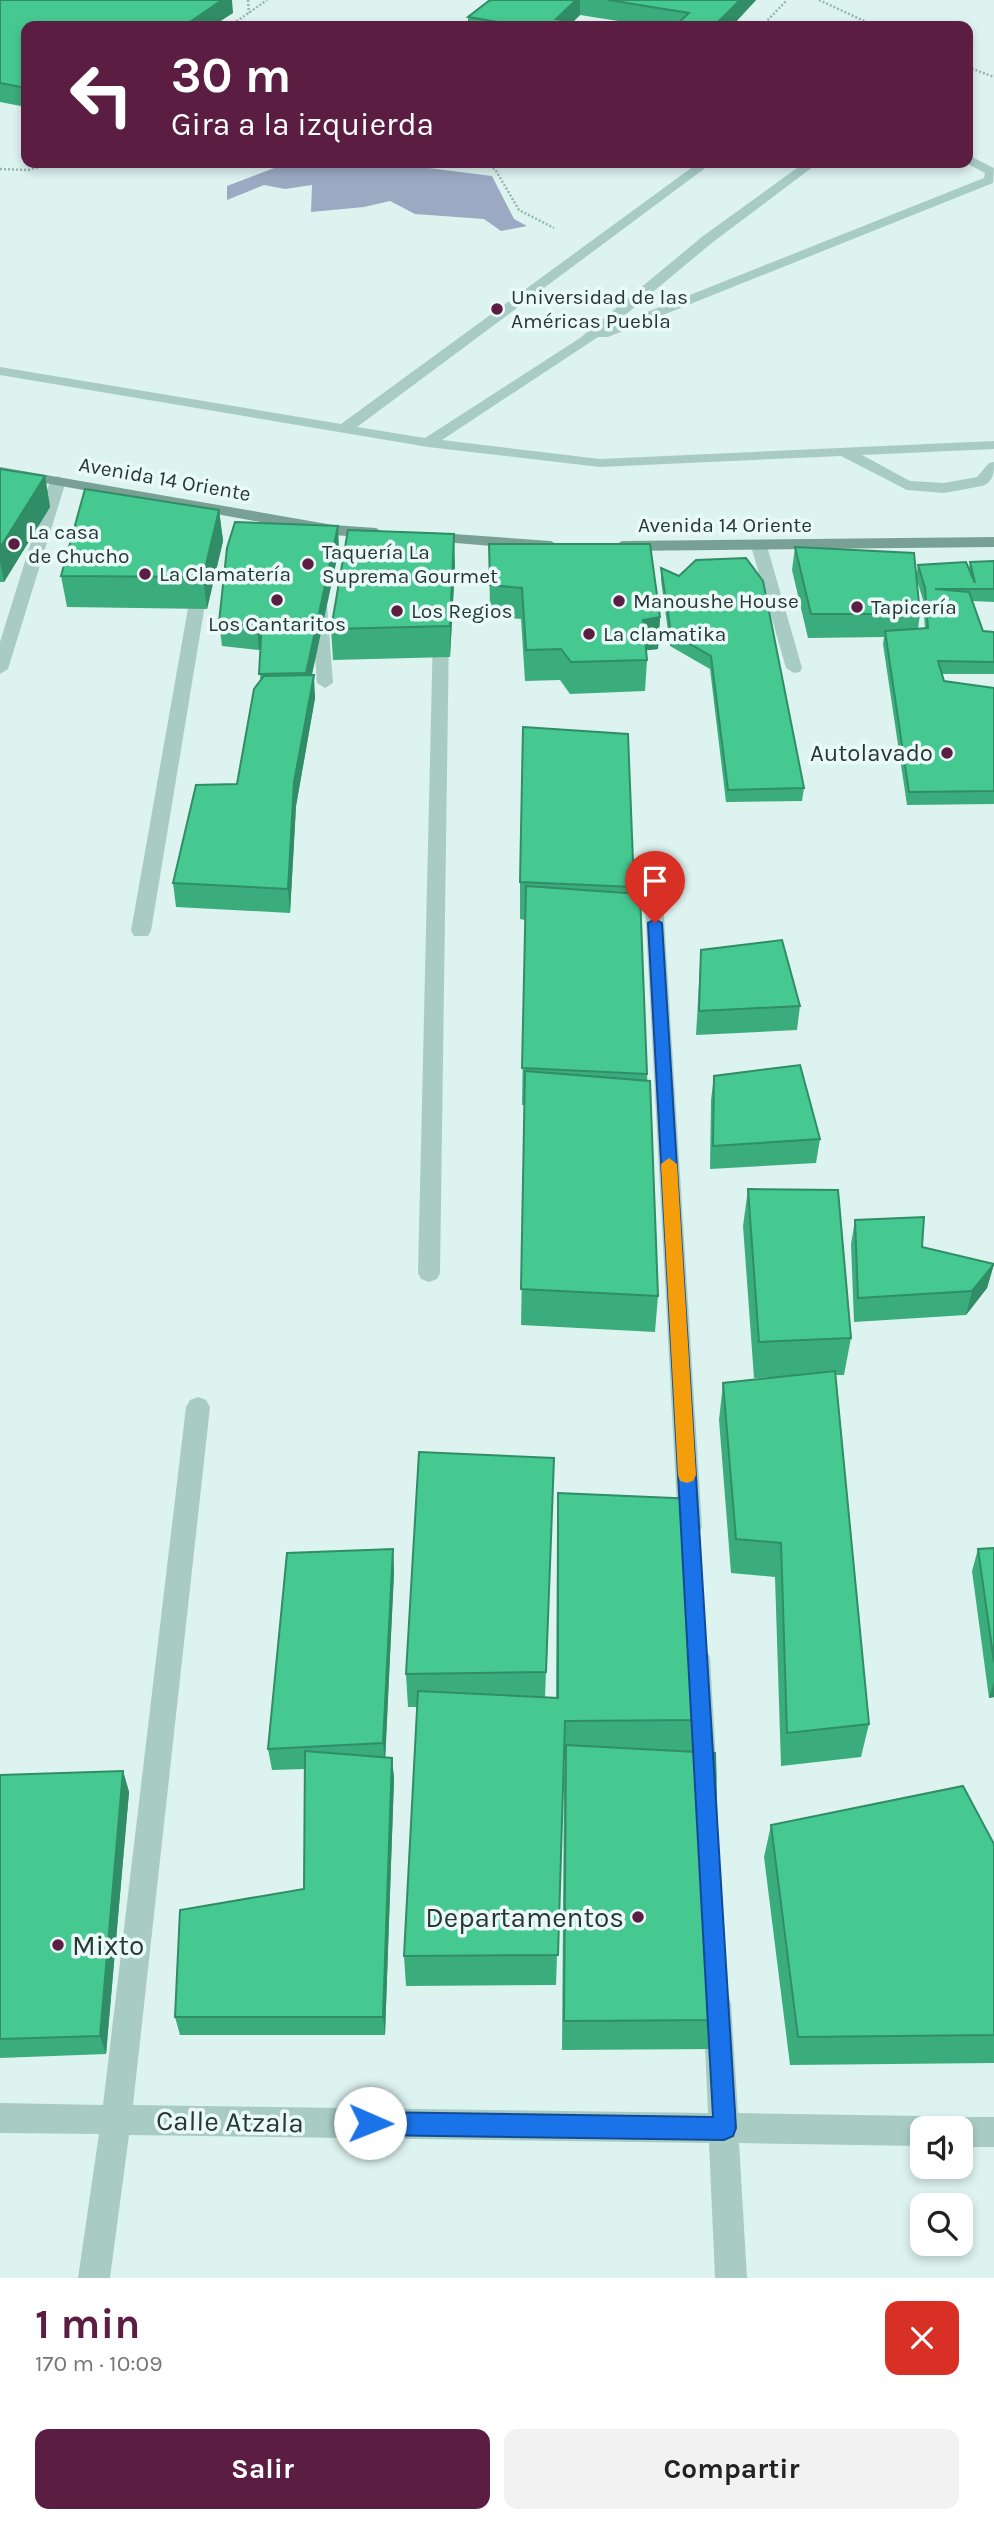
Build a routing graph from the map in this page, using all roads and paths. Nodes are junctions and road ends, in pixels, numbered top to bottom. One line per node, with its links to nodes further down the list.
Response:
1 (248, 0): 5 (path)
2 (267, 0): 5 (path)
3 (787, 0): 7 (path)
4 (820, 0): 8 (path)
5 (249, 13): 6 (path)
6 (237, 21)
7 (767, 21)
8 (864, 21)
9 (973, 69): 10 (path)
10 (994, 77)
11 (973, 162): 18 (street)
12 (35, 168): 16 (path)
13 (493, 168): 17 (path)
14 (699, 168): 17 (street)
15 (805, 168): 18 (street)
16 (0, 169)
17 (602, 239): 20 (street)
18 (585, 341): 21 (street)
19 (0, 371): 20 (street)
20 (344, 429): 21 (street)
21 (428, 443): 23 (street)
22 (994, 445): 23 (street)
23 (844, 452): 24 (street)
24 (994, 466)
25 (0, 471): 26 (main road, Avenida 14 Oriente)
26 (58, 481): 27 (main road, Avenida 14 Oriente); 39 (street)
27 (389, 534)
28 (416, 536): 29 (main road)
29 (444, 538): 33 (main road); 35 (street)
30 (994, 542): 32 (main road, Avenida 14 Oriente)
31 (602, 546): 32 (main road, Avenida 14 Oriente)
32 (759, 546): 38 (street)
33 (562, 547)
34 (205, 559): 42 (street)
35 (443, 563)
36 (318, 592): 40 (street)
37 (441, 615): 43 (street)
38 (794, 668)
39 (0, 669)
40 (325, 683)
41 (652, 869): 45 (street)
42 (141, 931)
43 (429, 1273)
44 (198, 1407): 50 (street)
45 (691, 1547)
46 (696, 1630): 47 (street)
47 (705, 1796)
48 (716, 1976): 51 (street)
49 (0, 2118): 50 (street, Calle Atzala)
50 (116, 2120): 51 (street, Calle Atzala); 55 (street)
51 (724, 2128): 52 (street, Calle Atzala); 56 (street)
52 (910, 2131)
53 (973, 2132): 54 (street)
54 (994, 2132)
55 (94, 2278)
56 (731, 2278)

